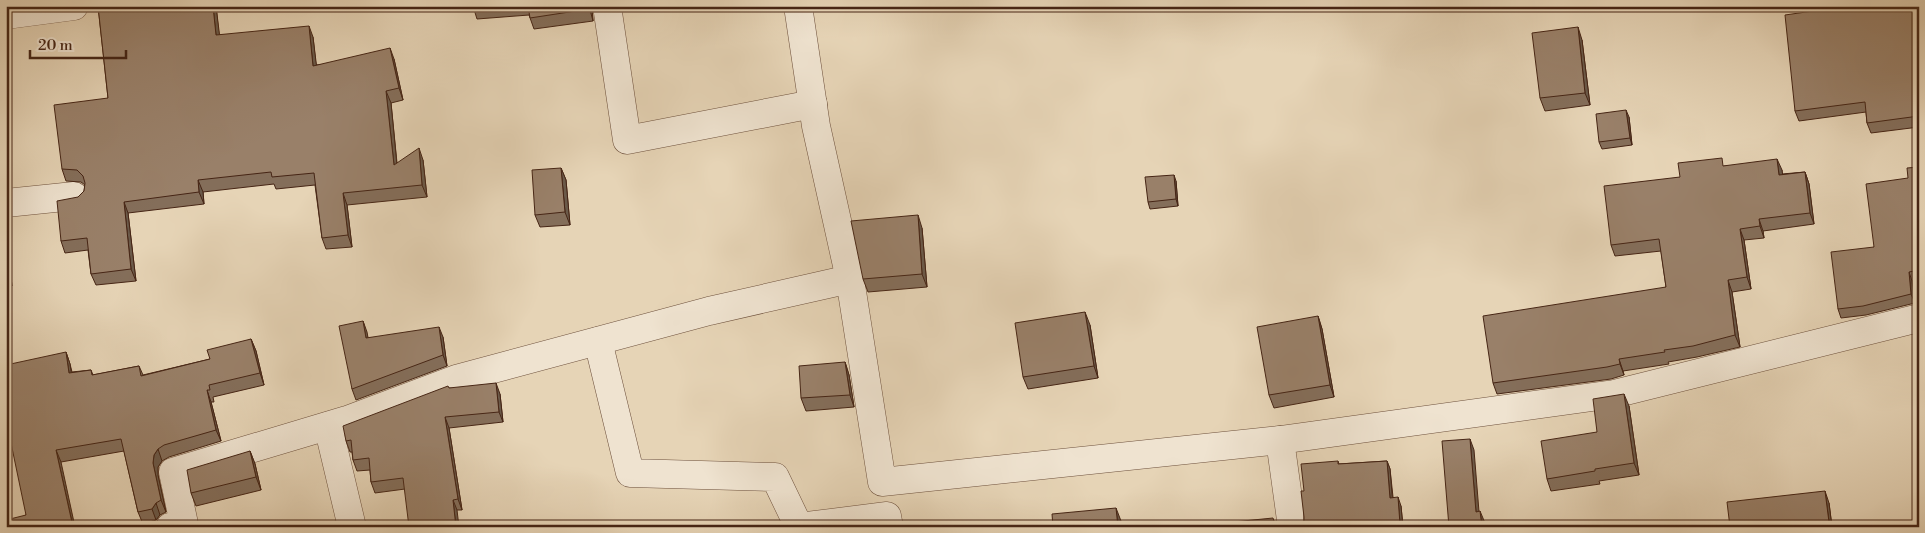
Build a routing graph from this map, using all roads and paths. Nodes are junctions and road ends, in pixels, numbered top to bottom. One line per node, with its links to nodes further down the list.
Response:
1 (74, 6): 4 (street)
2 (607, 6): 5 (street)
3 (798, 6): 5 (street)
4 (6, 15)
5 (813, 104): 8 (street)
6 (74, 196): 7 (street)
7 (6, 203)
8 (850, 279): 10 (street); 13 (street)
9 (1919, 318): 12 (street)
10 (598, 340): 11 (street); 14 (street)
11 (328, 426): 15 (street); 16 (street)
12 (1280, 440): 13 (street); 17 (street)
13 (882, 482): 14 (street)
14 (888, 521)
15 (170, 527)
16 (352, 527)
17 (1292, 527)

